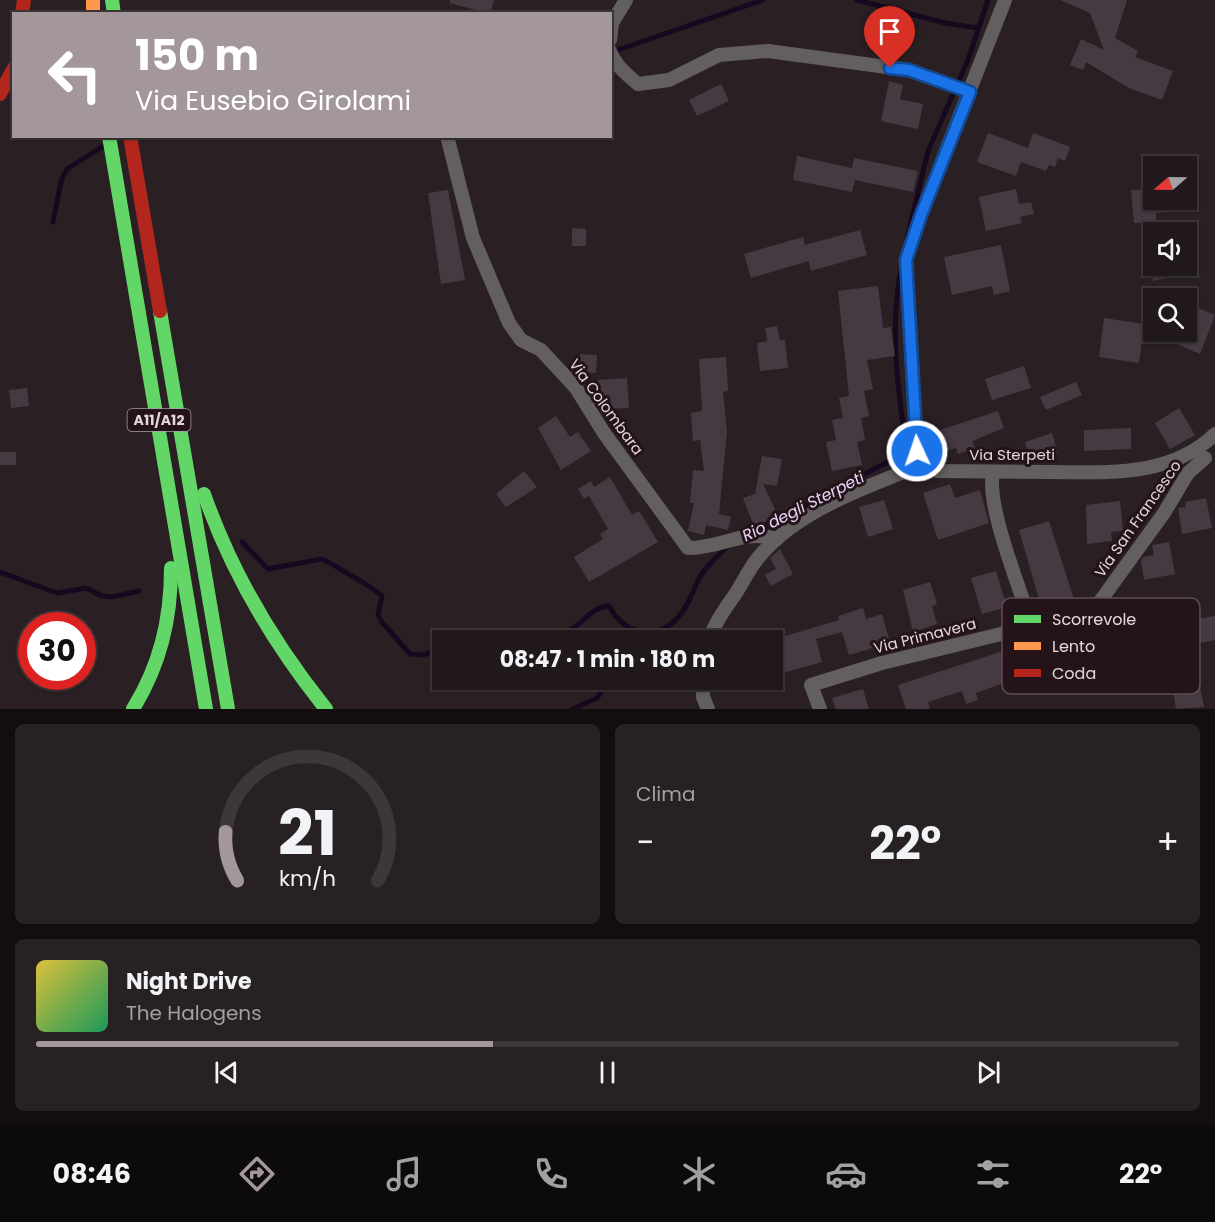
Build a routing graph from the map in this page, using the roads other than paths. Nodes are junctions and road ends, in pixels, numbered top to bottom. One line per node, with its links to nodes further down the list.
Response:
1 (626, 0): 3 (street)
2 (1005, 0): 6 (street)
3 (612, 23)
4 (612, 55): 6 (street)
5 (12, 72): 7 (main road)
6 (967, 91): 15 (street)
7 (0, 94)
8 (109, 138): 12 (main road, A11/A12)
9 (130, 138): 11 (main road, A11/A12)
10 (448, 138): 17 (street, Via Colombara)
11 (178, 412): 25 (main road, A11/A12); 26 (main road)
12 (159, 418): 23 (main road); 24 (main road, A11/A12)
13 (1215, 434): 16 (street, Via Sterpeti)
14 (1205, 458): 19 (street, Via San Francesco)
15 (928, 462): 16 (street, Via Sterpeti); 17 (street)
16 (993, 471): 18 (street)
17 (777, 539): 20 (street)
18 (1022, 598)
19 (1102, 598)
20 (713, 630)
21 (1002, 634): 28 (street, Via Primavera)
22 (703, 690): 27 (street)
23 (133, 709)
24 (206, 709)
25 (228, 709)
26 (326, 709)
27 (708, 709)
28 (820, 709)

